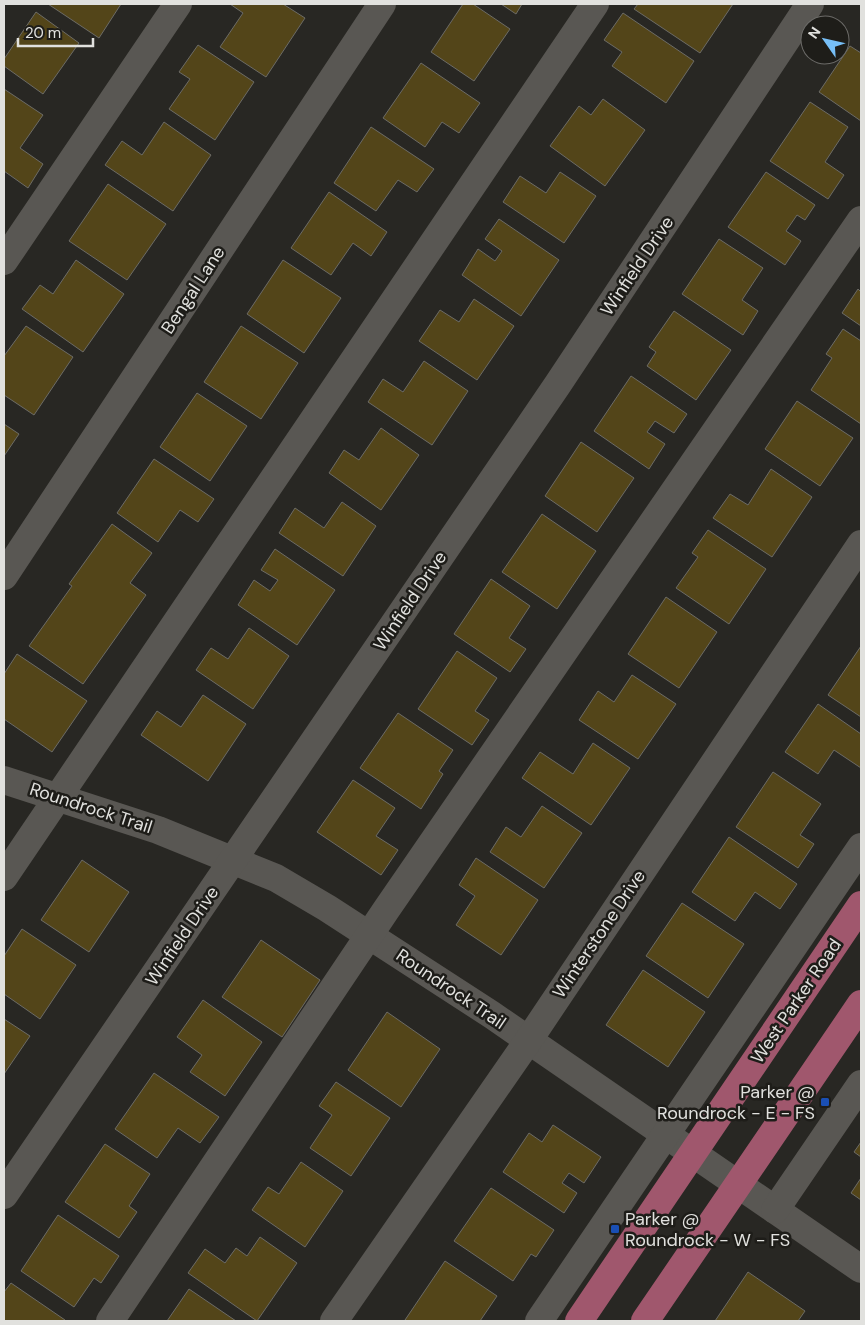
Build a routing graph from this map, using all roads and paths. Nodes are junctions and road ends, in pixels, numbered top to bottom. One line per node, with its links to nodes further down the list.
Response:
1 (178, 4): 6 (street)
2 (382, 4): 8 (street, Bengal Lane)
3 (595, 4): 10 (street)
4 (810, 4): 12 (street, Winfield Drive)
5 (861, 220): 15 (street)
6 (4, 261)
7 (861, 544): 17 (street, Winterstone Drive)
8 (4, 576)
9 (4, 780): 10 (street, Roundrock Trail)
10 (59, 796): 12 (street, Roundrock Trail); 13 (street)
11 (861, 847): 19 (street)
12 (234, 859): 15 (street, Roundrock Trail); 22 (street, Winfield Drive)
13 (4, 877)
14 (861, 905): 20 (main road, West Parker Road)
15 (369, 935): 17 (street, Roundrock Trail); 25 (street)
16 (861, 1004): 21 (main road)
17 (528, 1041): 19 (street, Roundrock Trail); 26 (street, Winterstone Drive)
18 (861, 1084): 23 (street)
19 (665, 1135): 20 (street, Roundrock Trail); 27 (street)
20 (692, 1154): 21 (street, Roundrock Trail); 28 (main road, West Parker Road)
21 (738, 1184): 23 (street, Roundrock Trail); 29 (main road)
22 (4, 1195)
23 (775, 1210): 24 (street, Roundrock Trail)
24 (861, 1270)
25 (110, 1321)
26 (334, 1321)
27 (539, 1321)
28 (579, 1321)
29 (645, 1321)

